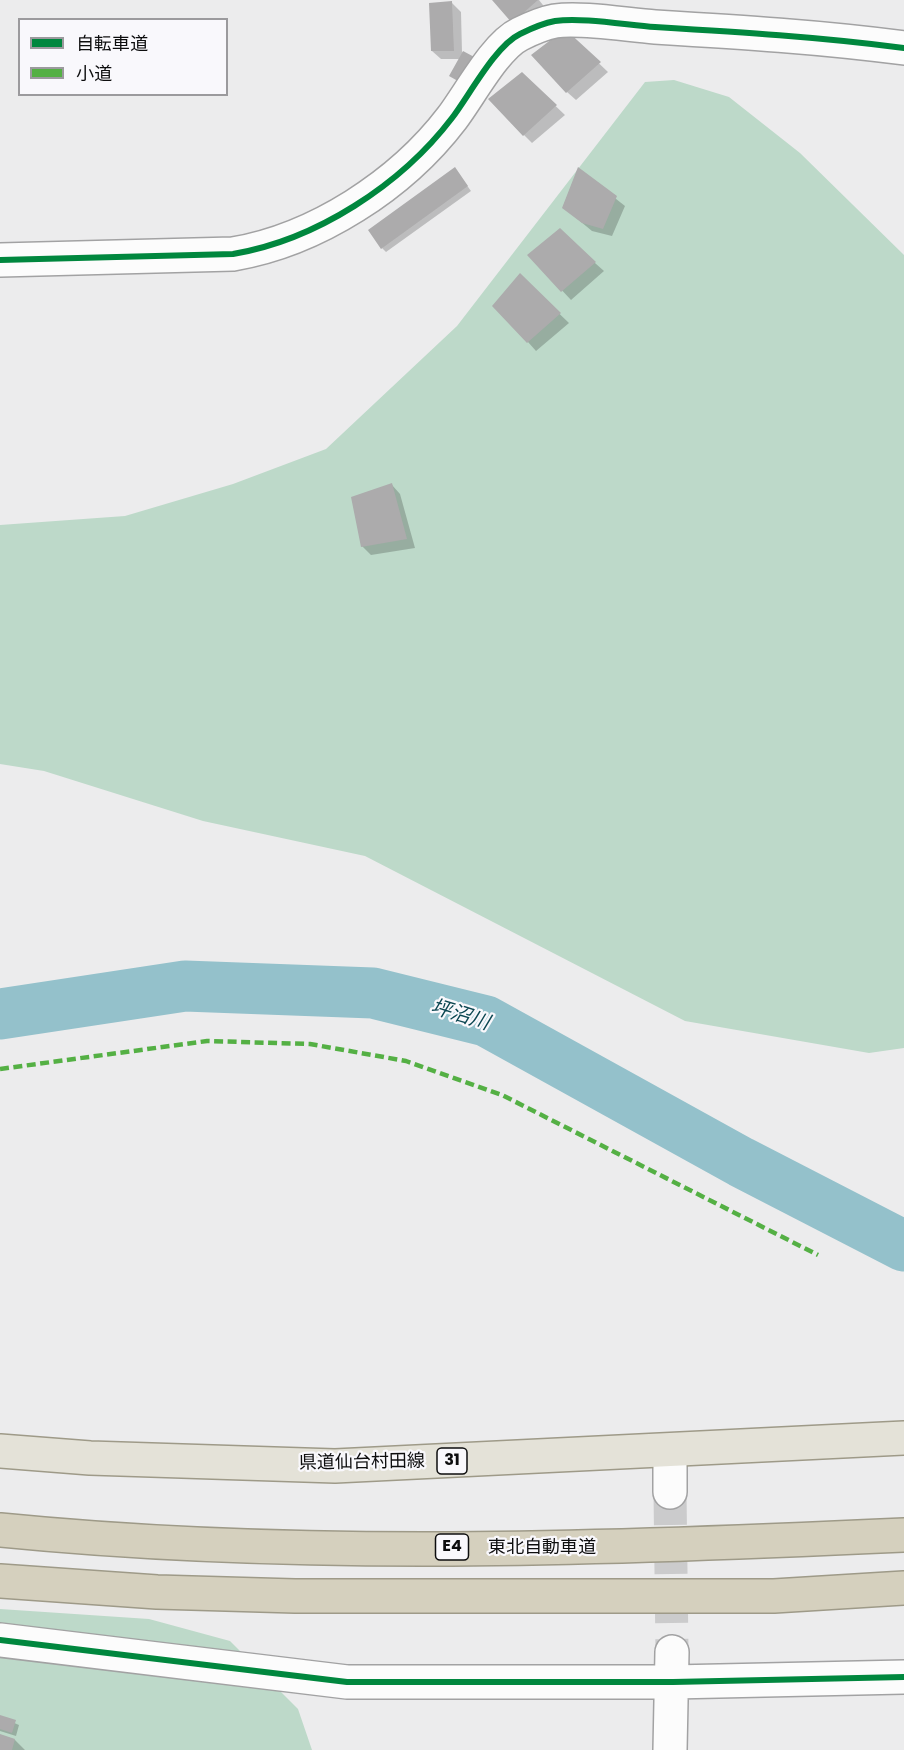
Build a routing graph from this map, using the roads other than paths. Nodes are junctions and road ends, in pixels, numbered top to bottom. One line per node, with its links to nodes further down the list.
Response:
1 (904, 48): 2 (street)
2 (0, 260)
3 (904, 1437): 5 (main road, 県道仙台村田線 / 31)
4 (0, 1451): 5 (main road, 県道仙台村田線 / 31)
5 (670, 1451): 6 (street)
6 (670, 1492)
7 (0, 1530): 8 (highway, 東北自動車道 / E4)
8 (904, 1535)
9 (0, 1581): 10 (highway)
10 (904, 1587)
11 (0, 1640): 12 (street)
12 (673, 1667): 13 (street); 14 (street)
13 (904, 1677)
14 (670, 1750)

